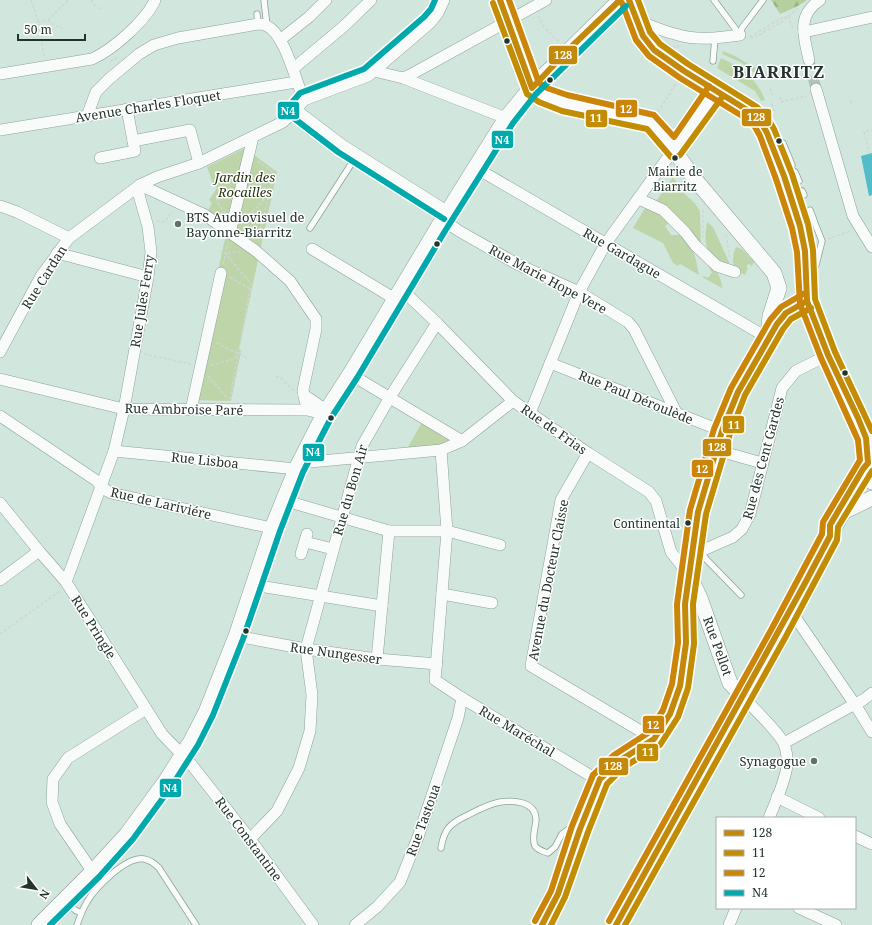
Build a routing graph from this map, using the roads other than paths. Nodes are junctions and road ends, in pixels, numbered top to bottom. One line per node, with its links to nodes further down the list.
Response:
1 (155, 0): 25 (street)
2 (264, 0): 15 (lane)
3 (326, 0): 20 (street)
4 (371, 0): 23 (street)
5 (444, 0): 24 (street)
6 (500, 0): 16 (main road)
7 (546, 0): 16 (street)
8 (620, 0): 28 (main road)
9 (629, 0): 14 (main road)
10 (714, 0): 18 (lane)
11 (762, 0): 18 (lane)
12 (820, 0): 17 (street)
13 (872, 17): 17 (street)
14 (636, 20): 19 (street); 29 (main road)
15 (261, 21): 20 (street); 34 (street)
16 (508, 21): 26 (street); 28 (main road)
17 (804, 32): 21 (street)
18 (745, 36): 19 (street)
19 (715, 38): 22 (lane)
20 (280, 40): 23 (street)
21 (809, 60)
22 (713, 61)
23 (294, 68): 27 (street)
24 (374, 71): 26 (street); 31 (street)
25 (0, 74)
26 (403, 78): 35 (street)
27 (296, 82): 31 (street); 32 (street, Avenue Charles Floquet)
28 (532, 88): 35 (main road); 40 (main road)
29 (716, 91): 40 (street); 62 (main road)
30 (814, 92): 57 (street)
31 (304, 100): 33 (street)
32 (127, 109): 34 (street, Avenue Charles Floquet); 38 (street)
33 (296, 110): 37 (street); 41 (street, Rue Marie Hope Vere)
34 (87, 116): 36 (street, Avenue Charles Floquet)
35 (506, 118): 45 (main road)
36 (0, 130)
37 (253, 137): 43 (street); 54 (street)
38 (134, 140): 42 (street); 43 (street)
39 (783, 143): 44 (lane)
40 (674, 150): 49 (street); 68 (main road)
41 (357, 154): 52 (street, Rue Marie Hope Vere); 53 (lane)
42 (100, 158)
43 (199, 163): 48 (street)
44 (792, 165)
45 (476, 168): 52 (main road); 56 (street, Rue Gardague)
46 (795, 172): 47 (lane)
47 (798, 181)
48 (140, 185): 54 (street); 55 (street, Rue Cardan); 63 (street, Rue Jules Ferry)
49 (638, 199): 56 (street); 60 (street)
50 (0, 206): 55 (street)
51 (810, 210): 62 (lane)
52 (445, 216): 64 (street, Rue Marie Hope Vere); 65 (main road)
53 (310, 228)
54 (230, 233): 74 (street)
55 (69, 238): 59 (street, Rue Cardan)
56 (606, 242): 64 (street); 68 (street, Rue Gardague)
57 (872, 247)
58 (312, 249): 65 (street, Rue de Frias)
59 (57, 253): 63 (street); 69 (street, Rue Cardan)
60 (734, 272)
61 (221, 273): 78 (street)
62 (806, 273): 66 (main road)
63 (148, 277): 77 (street, Rue Jules Ferry)
64 (579, 292): 71 (street); 80 (street, Rue Marie Hope Vere)
65 (398, 294): 67 (street, Rue de Frias); 72 (main road)
66 (807, 301): 68 (main road); 70 (main road)
67 (437, 323): 75 (street, Rue du Bon Air); 76 (street, Rue de Frias)
68 (768, 338): 84 (main road)
69 (0, 352)
70 (828, 355): 91 (street, Rue des Cent Gardes); 92 (main road)
71 (550, 363): 80 (street, Rue Paul Déroulède); 81 (street)
72 (350, 374): 75 (street); 82 (main road)
73 (0, 379): 77 (street, Rue Ambroise Paré)
74 (299, 393): 79 (street); 82 (street)
75 (390, 397): 85 (street); 90 (street, Rue du Bon Air)
76 (513, 401): 81 (street, Rue de Frias); 85 (street, Rue Lisboa)
77 (124, 409): 78 (street, Rue Ambroise Paré); 88 (street, Rue Jules Ferry)
78 (191, 410): 79 (street, Rue Ambroise Paré)
79 (307, 410): 82 (street, Rue Ambroise Paré)
80 (676, 412): 84 (street, Rue Paul Déroulède)
81 (530, 413): 89 (street, Rue de Frias)
82 (324, 414): 93 (main road)
83 (0, 416): 95 (street, Rue de Lariviére)
84 (722, 431): 87 (main road)
85 (462, 442): 86 (street, Rue Lisboa)
86 (441, 450): 90 (street, Rue Lisboa); 102 (street)
87 (716, 450): 91 (street); 107 (main road)
88 (114, 451): 93 (street, Rue Lisboa); 95 (street, Rue Jules Ferry)
89 (588, 453): 109 (street, Rue de Frias); 129 (street, Avenue du Docteur Claisse)
90 (358, 458): 93 (street, Rue Lisboa); 99 (street, Rue du Bon Air)
91 (762, 463): 107 (street, Rue des Cent Gardes)
92 (868, 463): 94 (main road); 103 (lane)
93 (298, 466): 97 (main road)
94 (872, 482)
95 (101, 487): 100 (street, Rue de Lariviére); 111 (street, Rue Jules Ferry)
96 (872, 498): 103 (main road)
97 (283, 500): 99 (street); 100 (main road)
98 (0, 503): 106 (street, Rue Pringle)
99 (342, 518): 101 (street); 105 (street, Rue du Bon Air)
100 (272, 528): 112 (main road)
101 (389, 531): 102 (street); 117 (street)
102 (447, 531): 104 (street); 113 (street)
103 (830, 536): 118 (main road)
104 (500, 545)
105 (333, 549): 108 (street); 115 (street, Rue du Bon Air)
106 (39, 551): 110 (street); 111 (street, Rue Pringle)
107 (697, 551): 109 (main road); 114 (lane)
108 (301, 554)
109 (689, 575): 124 (main road, Rue Pellot); 129 (main road)
110 (0, 580)
111 (67, 584): 127 (street, Rue Pringle)
112 (253, 585): 115 (street); 119 (main road)
113 (442, 594): 116 (street); 122 (street)
114 (741, 595)
115 (320, 597): 117 (street); 120 (street, Rue du Bon Air)
116 (492, 603)
117 (382, 606): 121 (street)
118 (791, 611): 124 (main road); 126 (street)
119 (236, 636): 120 (street, Rue Nungesser); 131 (main road)
120 (306, 650): 121 (street, Rue Nungesser); 138 (street)
121 (377, 659): 122 (street, Rue Nungesser)
122 (437, 664): 125 (street, Rue Maréchal)
123 (872, 693): 126 (street)
124 (743, 697): 130 (street, Rue Pellot); 152 (main road)
125 (462, 698): 132 (street, Rue Maréchal); 150 (street, Rue Tastoua)
126 (855, 704): 128 (street); 130 (street)
127 (146, 709): 131 (street, Rue Pringle); 141 (street)
128 (872, 732)
129 (654, 739): 132 (main road)
130 (784, 743): 133 (street, Rue Pellot)
131 (183, 755): 138 (street, Rue Constantine); 141 (main road)
132 (600, 780): 136 (main road)
133 (777, 797): 134 (street, Rue Pellot); 135 (street)
134 (769, 817)
135 (817, 817)
136 (580, 829): 140 (lane); 151 (main road)
137 (856, 836): 139 (street)
138 (250, 838): 149 (street, Rue Constantine)
139 (872, 844)
140 (441, 848)
141 (93, 871): 142 (main road)
142 (64, 900): 145 (lane); 146 (main road)
143 (736, 909): 153 (street)
144 (802, 909): 154 (street)
145 (81, 914): 147 (lane); 148 (lane)
146 (39, 925)
147 (77, 925)
148 (196, 925)
149 (313, 925)
150 (355, 925)
151 (542, 925)
152 (616, 925)
153 (729, 925)
154 (836, 925)

